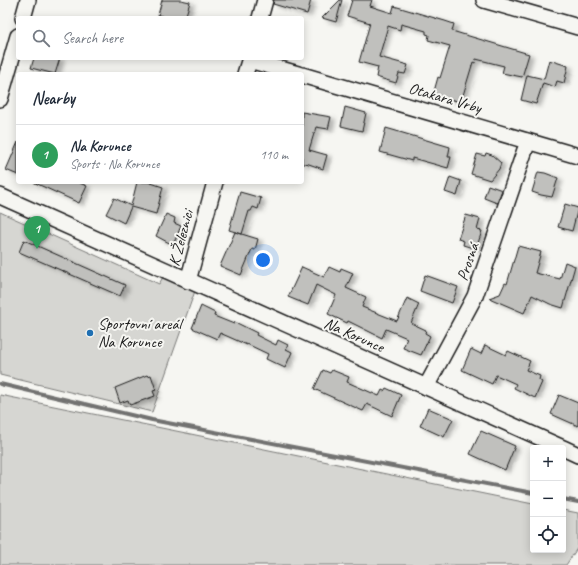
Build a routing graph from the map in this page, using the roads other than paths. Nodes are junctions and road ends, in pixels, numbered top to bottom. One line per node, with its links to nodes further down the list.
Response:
1 (28, 0): 4 (street)
2 (265, 0): 5 (street)
3 (484, 0): 6 (street)
4 (24, 16)
5 (261, 16)
6 (578, 28)
7 (16, 41): 9 (street)
8 (248, 64): 10 (street)
9 (4, 72): 12 (street)
10 (288, 72)
11 (304, 76): 13 (street, Otakara Vrby)
12 (0, 99)
13 (528, 141): 14 (street, Otakara Vrby); 18 (street, Prosná)
14 (578, 156)
15 (214, 184): 17 (street, K Železnici)
16 (0, 196): 17 (street, Na Korunce)
17 (188, 281): 18 (street, Na Korunce)
18 (426, 387): 19 (street, Na Korunce)
19 (556, 445)
20 (566, 449): 21 (street, Na Korunce)
21 (578, 455)

